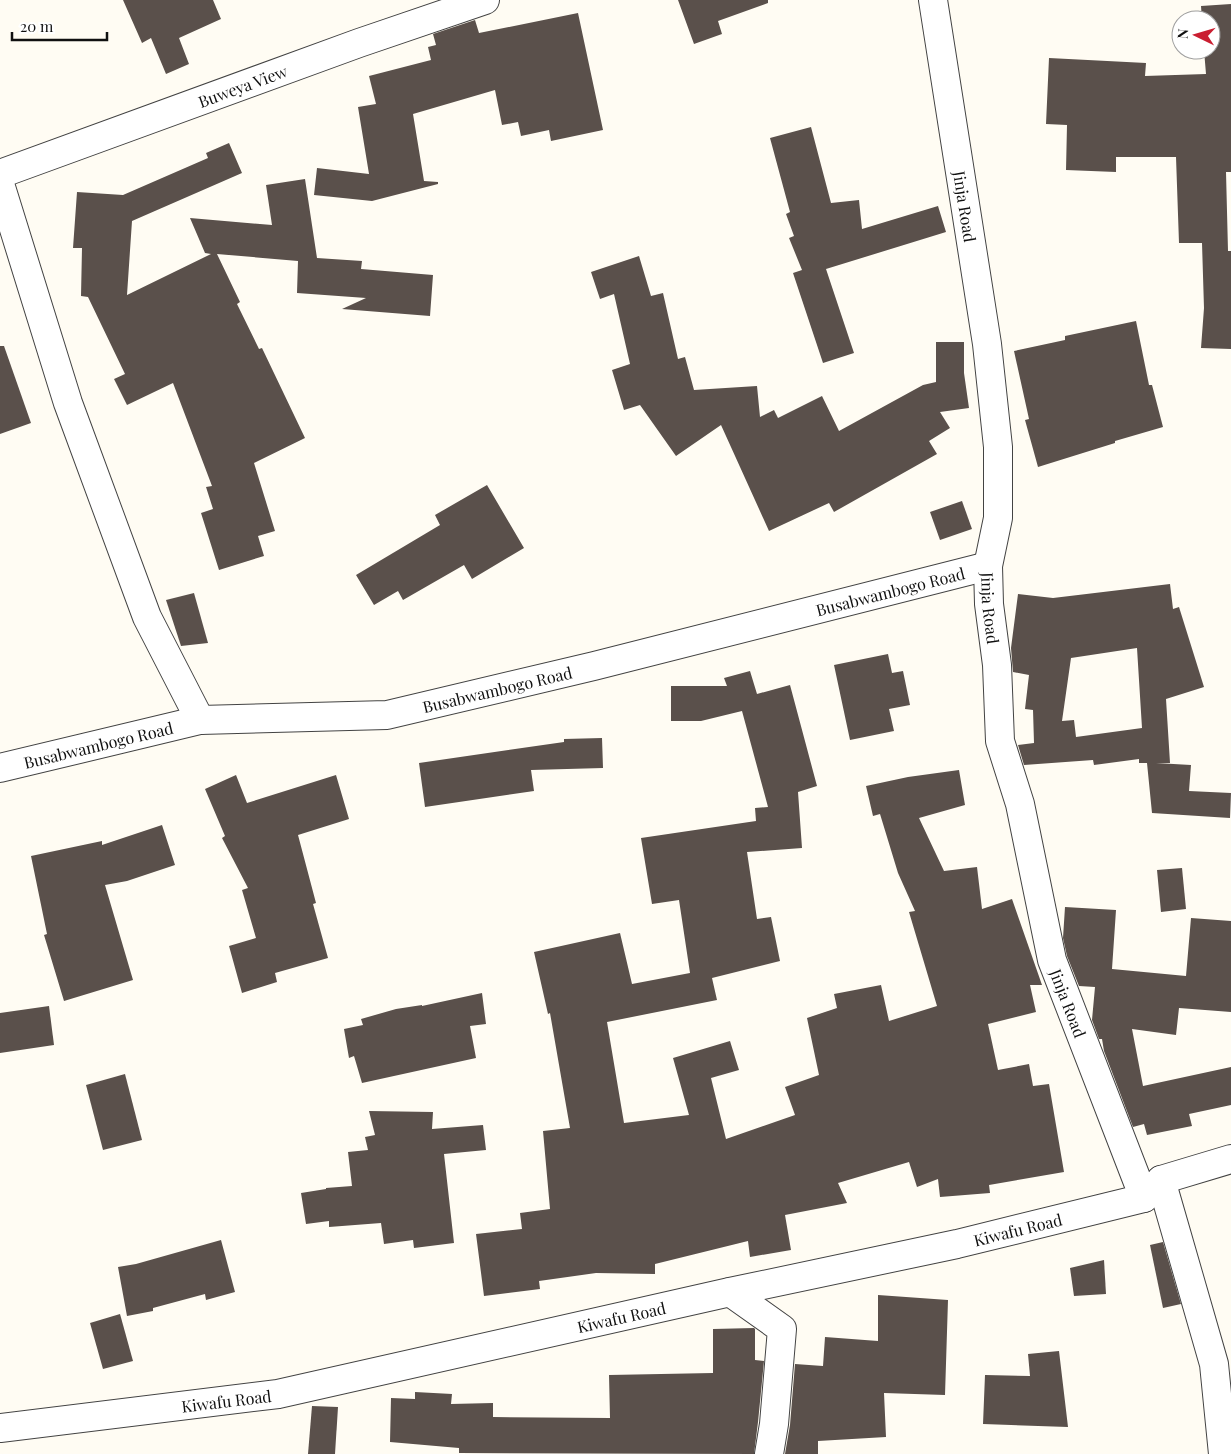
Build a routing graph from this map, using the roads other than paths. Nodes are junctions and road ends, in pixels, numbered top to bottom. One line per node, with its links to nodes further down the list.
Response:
1 (485, 0): 3 (street, Buweya View)
2 (933, 0): 5 (street, Jinja Road)
3 (0, 174)
4 (0, 184): 6 (street)
5 (988, 566): 6 (street, Busabwambogo Road); 9 (street, Jinja Road)
6 (200, 720): 7 (street, Busabwambogo Road)
7 (0, 768)
8 (1231, 1159): 9 (street, Kiwafu Road)
9 (1153, 1189): 10 (street, Kiwafu Road); 13 (street, Jinja Road)
10 (730, 1292): 11 (street, Kiwafu Road); 12 (street)
11 (0, 1428)
12 (769, 1454)
13 (1223, 1454)

